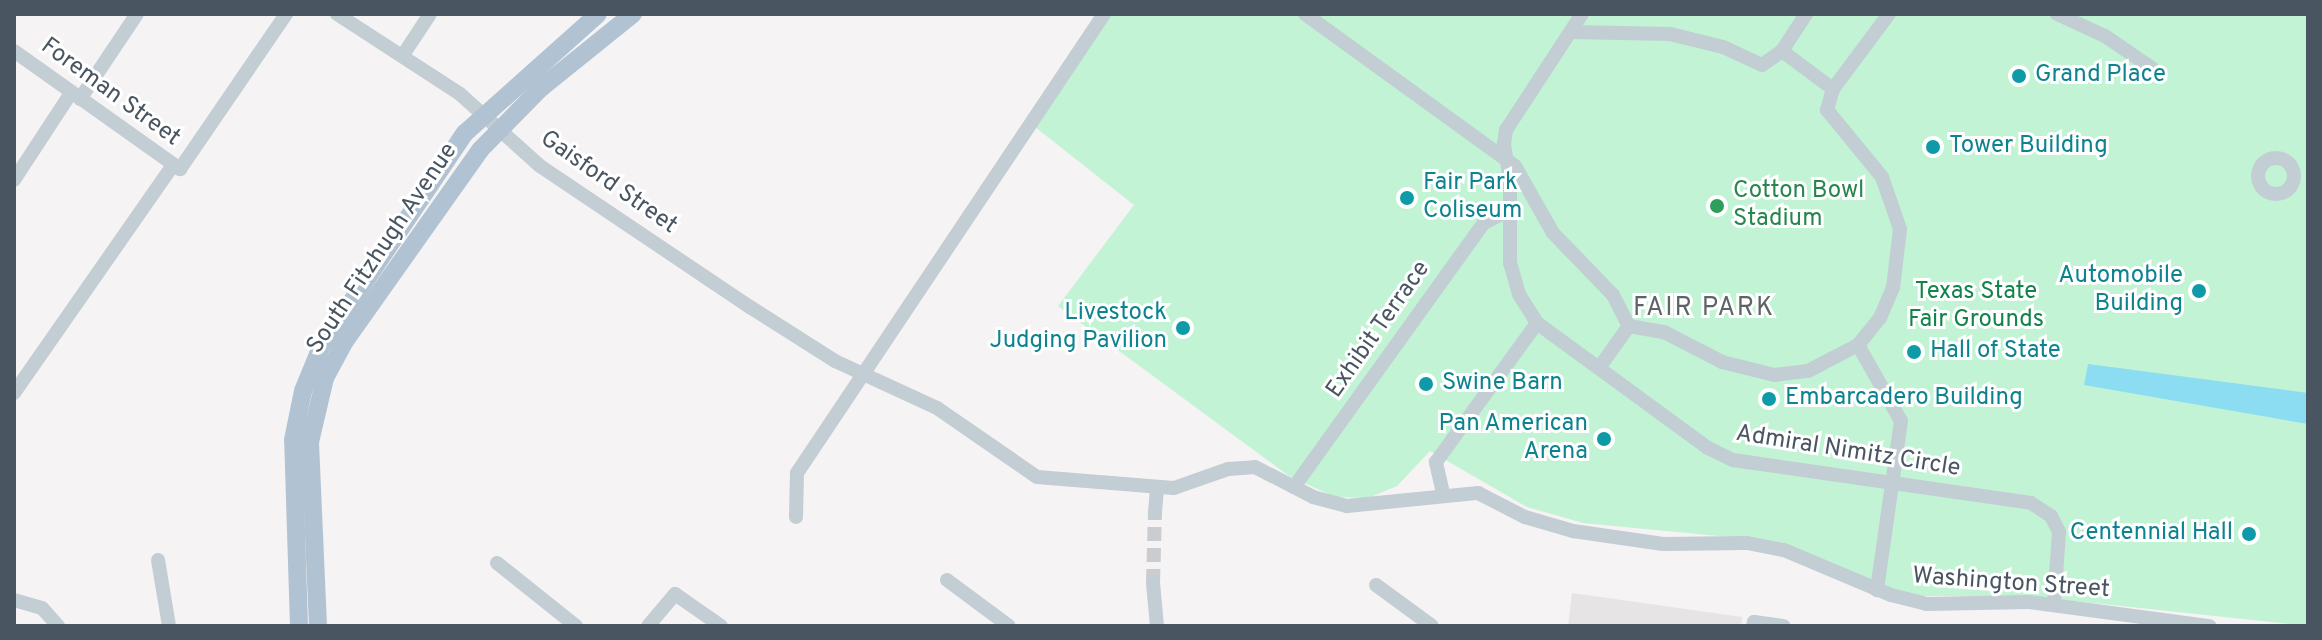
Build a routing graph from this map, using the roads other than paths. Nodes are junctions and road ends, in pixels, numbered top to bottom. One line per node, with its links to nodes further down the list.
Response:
1 (137, 14): 20 (street)
2 (286, 14): 25 (street)
3 (337, 14): 17 (street, Gaisford Street)
4 (430, 14): 17 (street)
5 (598, 14): 13 (main road, South Fitzhugh Avenue)
6 (633, 14): 22 (main road, South Fitzhugh Avenue)
7 (1104, 14): 24 (street)
8 (1305, 14): 23 (street)
9 (1582, 14): 14 (street)
10 (1806, 14): 16 (street)
11 (1889, 14): 19 (street)
12 (2057, 14): 18 (street)
13 (584, 22): 21 (main road, South Fitzhugh Avenue)
14 (1572, 32): 16 (street); 23 (street)
15 (14, 51): 20 (street, Foreman Street)
16 (1782, 51): 19 (street)
17 (403, 55): 21 (street, Gaisford Street)
18 (2153, 69)
19 (1833, 89): 31 (street)
20 (75, 96): 25 (street, Foreman Street); 27 (street)
21 (482, 114): 22 (street, Gaisford Street); 35 (main road, South Fitzhugh Avenue)
22 (498, 130): 33 (street, Gaisford Street); 35 (main road, South Fitzhugh Avenue)
23 (1505, 158): 28 (street); 30 (street)
24 (1006, 163): 26 (street); 33 (street)
25 (176, 167): 34 (street)
26 (1018, 172)
27 (14, 180)
28 (1510, 210): 29 (street); 38 (street, Exhibit Terrace)
29 (1537, 323): 32 (street, Admiral Nimitz Circle); 39 (street)
30 (1629, 326): 31 (street); 32 (street)
31 (1858, 345): 36 (street)
32 (1599, 368): 36 (street, Admiral Nimitz Circle)
33 (864, 374): 37 (street, Washington Street); 41 (street)
34 (14, 393)
35 (300, 462): 42 (main road, South Fitzhugh Avenue)
36 (1892, 484): 48 (street); 50 (street, Admiral Nimitz Circle)
37 (1157, 487): 38 (street, Washington Street); 40 (street)
38 (1294, 487): 39 (street, Washington Street)
39 (1443, 493): 48 (street, Washington Street)
40 (1155, 512)
41 (796, 517)
42 (303, 536): 54 (main road, South Fitzhugh Avenue); 55 (main road, South Fitzhugh Avenue)
43 (158, 560): 53 (street)
44 (497, 563): 56 (street)
45 (947, 580): 59 (street)
46 (1153, 583): 60 (street)
47 (1376, 585): 61 (street)
48 (1877, 590): 50 (street, Washington Street)
49 (14, 600): 52 (street)
50 (2054, 604): 63 (street, Washington Street)
51 (1754, 624): 62 (street)
52 (58, 625)
53 (169, 626)
54 (299, 626)
55 (318, 626)
56 (576, 626)
57 (648, 626): 58 (street)
58 (721, 626)
59 (1009, 626)
60 (1157, 626)
61 (1432, 626)
62 (1784, 626)
63 (2209, 626)

